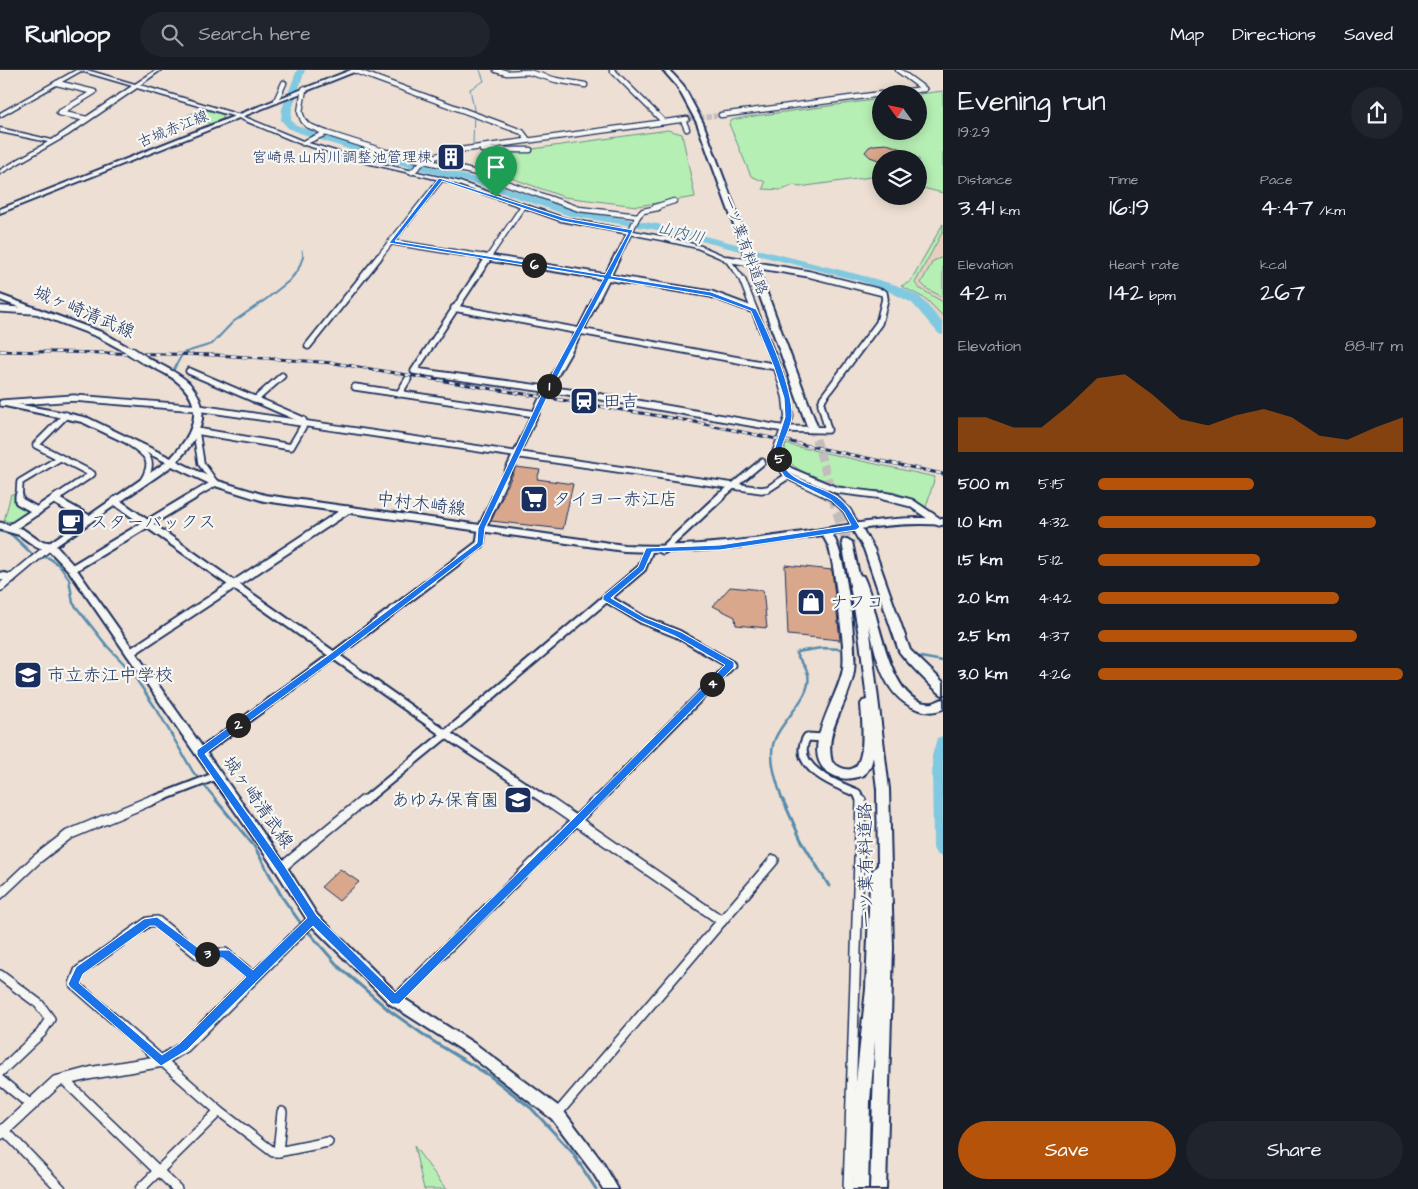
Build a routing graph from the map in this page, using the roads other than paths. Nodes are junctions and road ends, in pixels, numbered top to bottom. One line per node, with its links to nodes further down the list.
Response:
1 (81, 70): 8 (street); 12 (street)
2 (159, 70): 12 (street)
3 (355, 70): 13 (main road, 古城赤江線); 24 (street)
4 (496, 70): 10 (street)
5 (612, 70): 20 (street)
6 (666, 70): 43 (main road, 一ツ葉有料道路)
7 (898, 70): 11 (street)
8 (56, 83): 17 (street); 19 (street)
9 (284, 83): 15 (street)
10 (585, 85)
11 (919, 85)
12 (135, 86): 18 (street); 19 (street)
13 (303, 90): 15 (main road, 古城赤江線); 23 (street)
14 (872, 95): 16 (street)
15 (278, 100): 18 (main road, 古城赤江線)
16 (721, 114)
17 (0, 115)
18 (238, 116): 26 (street); 36 (main road, 古城赤江線)
19 (87, 119): 25 (street)
20 (664, 122): 21 (street); 24 (street)
21 (687, 129)
22 (0, 130): 25 (street)
23 (326, 133): 26 (street); 29 (street)
24 (528, 140): 28 (street)
25 (53, 142): 31 (street)
26 (303, 142): 30 (street)
27 (530, 150): 28 (street)
28 (437, 154): 29 (street)
29 (424, 161): 30 (street); 38 (street)
30 (414, 171): 32 (street)
31 (0, 172)
32 (441, 179): 34 (street); 40 (street)
33 (674, 201): 37 (street)
34 (523, 206): 39 (street); 41 (street)
35 (658, 208): 37 (street)
36 (0, 211)
37 (643, 211): 38 (street)
38 (638, 218): 39 (street)
39 (632, 230): 42 (street); 45 (street)
40 (391, 242): 41 (street); 52 (street)
41 (488, 257): 45 (street); 47 (street)
42 (727, 259): 43 (street); 49 (street)
43 (748, 261): 67 (main road, 一ツ葉有料道路)
44 (761, 266): 68 (street)
45 (607, 277): 49 (street); 51 (street)
46 (0, 297): 50 (main road, 城ヶ崎清武線)
47 (454, 308): 51 (street); 58 (street)
48 (0, 310): 50 (street)
49 (754, 310): 53 (street)
50 (35, 311): 62 (main road, 城ヶ崎清武線, bridge)
51 (580, 331): 53 (street); 58 (street)
52 (308, 346)
53 (777, 367): 68 (street)
54 (189, 372): 60 (street)
55 (282, 376): 60 (street)
56 (408, 379): 59 (street)
57 (355, 387): 59 (street)
58 (547, 389): 64 (street); 68 (street)
59 (398, 394): 64 (street)
60 (255, 400): 66 (street)
61 (1, 403): 62 (street); 63 (main road, 中村木崎線)
62 (198, 408): 65 (street); 69 (main road)
63 (66, 414): 70 (main road, 中村木崎線); 72 (street)
64 (536, 414): 71 (street)
65 (305, 423): 66 (street); 69 (street)
66 (313, 424): 71 (street)
67 (812, 426)
68 (785, 429): 75 (street)
69 (196, 431): 73 (main road); 77 (street)
70 (128, 440): 73 (main road, 中村木崎線); 79 (street)
71 (517, 454): 78 (street); 90 (street)
72 (60, 458): 80 (street); 83 (street)
73 (172, 462): 77 (main road, 中村木崎線); 79 (main road)
74 (762, 462): 78 (street)
75 (780, 464): 76 (street); 85 (street)
76 (788, 476): 78 (street); 88 (street)
77 (215, 483): 82 (main road, 中村木崎線); 86 (street)
78 (733, 485): 94 (street)
79 (139, 486): 81 (main road)
80 (54, 500): 83 (street); 84 (street)
81 (115, 502): 84 (main road); 86 (street)
82 (347, 510): 90 (main road, 中村木崎線); 98 (street)
83 (37, 511): 89 (street)
84 (89, 519): 92 (main road)
85 (941, 522): 88 (main road, 中村木崎線)
86 (147, 524): 95 (street); 98 (street)
87 (0, 526): 89 (street)
88 (856, 527): 91 (main road, 中村木崎線); 104 (main road)
89 (11, 528): 92 (street)
90 (482, 528): 93 (main road, 中村木崎線); 103 (street)
91 (826, 532): 94 (main road, 中村木崎線); 107 (main road)
92 (46, 549): 95 (main road, 城ヶ崎清武線); 97 (street)
93 (649, 550): 94 (main road, 中村木崎線); 100 (street)
94 (663, 550)
95 (72, 569): 102 (main road, 城ヶ崎清武線)
96 (0, 576): 97 (street)
97 (12, 578): 99 (street)
98 (233, 585): 102 (street); 103 (street)
99 (0, 588)
100 (606, 598): 106 (street); 110 (street)
101 (866, 641): 105 (main road, 一ツ葉有料道路); 107 (main road); 111 (main road, 一ツ葉有料道路)
102 (130, 653): 108 (main road, 城ヶ崎清武線)
103 (333, 656): 106 (street); 108 (street)
104 (943, 691)
105 (943, 704)
106 (446, 734): 110 (street); 113 (street)
107 (824, 738): 137 (street)
108 (200, 753): 109 (main road, 城ヶ崎清武線)
109 (212, 777): 113 (main road, 城ヶ崎清武線); 114 (street)
110 (577, 821): 116 (street); 120 (street)
111 (884, 848): 138 (main road); 139 (main road, 一ツ葉有料道路)
112 (774, 860): 116 (street)
113 (281, 868): 115 (main road, 城ヶ崎清武線)
114 (0, 894)
115 (311, 921): 117 (street); 120 (main road, 城ヶ崎清武線)
116 (722, 921): 128 (street)
117 (299, 933): 119 (street)
118 (0, 974): 122 (street)
119 (254, 977): 121 (street); 121 (street)
120 (395, 1000): 128 (main road, 城ヶ崎清武線)
121 (161, 1061): 124 (street); 126 (street)
122 (0, 1072)
123 (0, 1080): 125 (street)
124 (64, 1080): 125 (street); 132 (street)
125 (31, 1105): 129 (street)
126 (219, 1111): 131 (street); 132 (street)
127 (282, 1112): 131 (street)
128 (557, 1114): 136 (main road, 城ヶ崎清武線)
129 (2, 1132): 133 (street)
130 (328, 1142): 131 (street)
131 (278, 1152)
132 (157, 1171): 134 (street); 135 (street)
133 (61, 1189)
134 (140, 1189)
135 (177, 1189)
136 (611, 1189)
137 (848, 1189)
138 (860, 1189)
139 (878, 1189)

